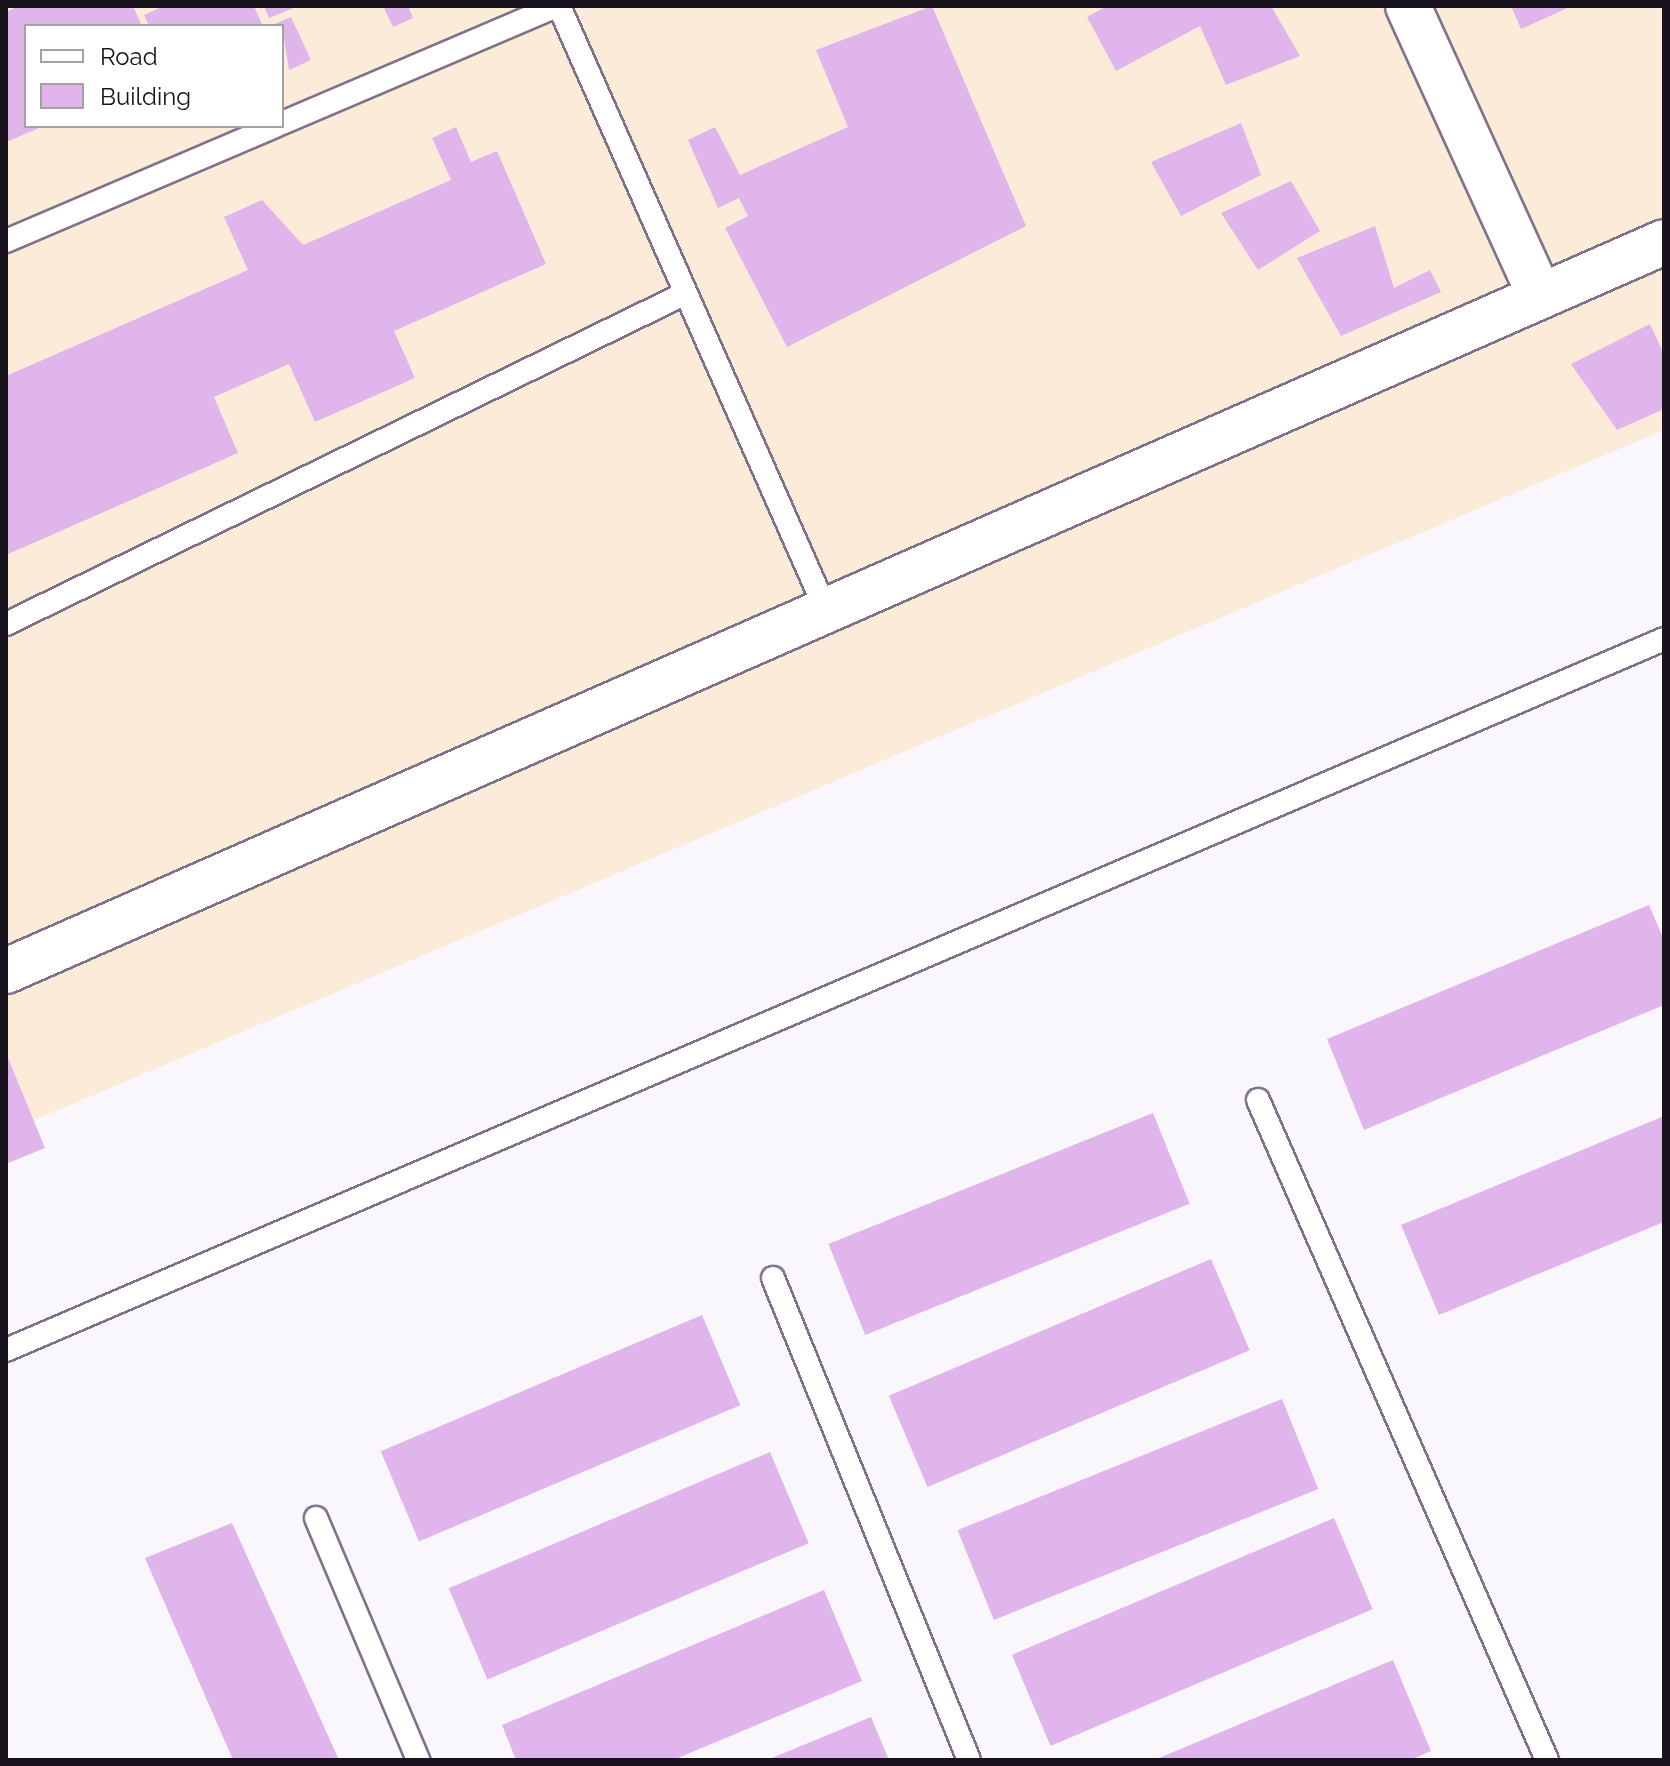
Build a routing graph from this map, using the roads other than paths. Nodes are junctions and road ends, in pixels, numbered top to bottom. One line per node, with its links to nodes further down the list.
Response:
1 (557, 6): 3 (lane); 7 (lane)
2 (1408, 6): 8 (street)
3 (284, 122)
4 (270, 128): 5 (lane)
5 (6, 241)
6 (1664, 242): 8 (street)
7 (684, 294): 9 (lane); 10 (lane)
8 (1540, 296): 9 (street)
9 (826, 610): 12 (street)
10 (6, 624)
11 (1664, 639): 15 (lane)
12 (6, 971)
13 (1258, 1100): 19 (lane)
14 (773, 1278): 18 (lane)
15 (6, 1350)
16 (316, 1518): 17 (lane)
17 (418, 1760)
18 (969, 1760)
19 (1547, 1760)

